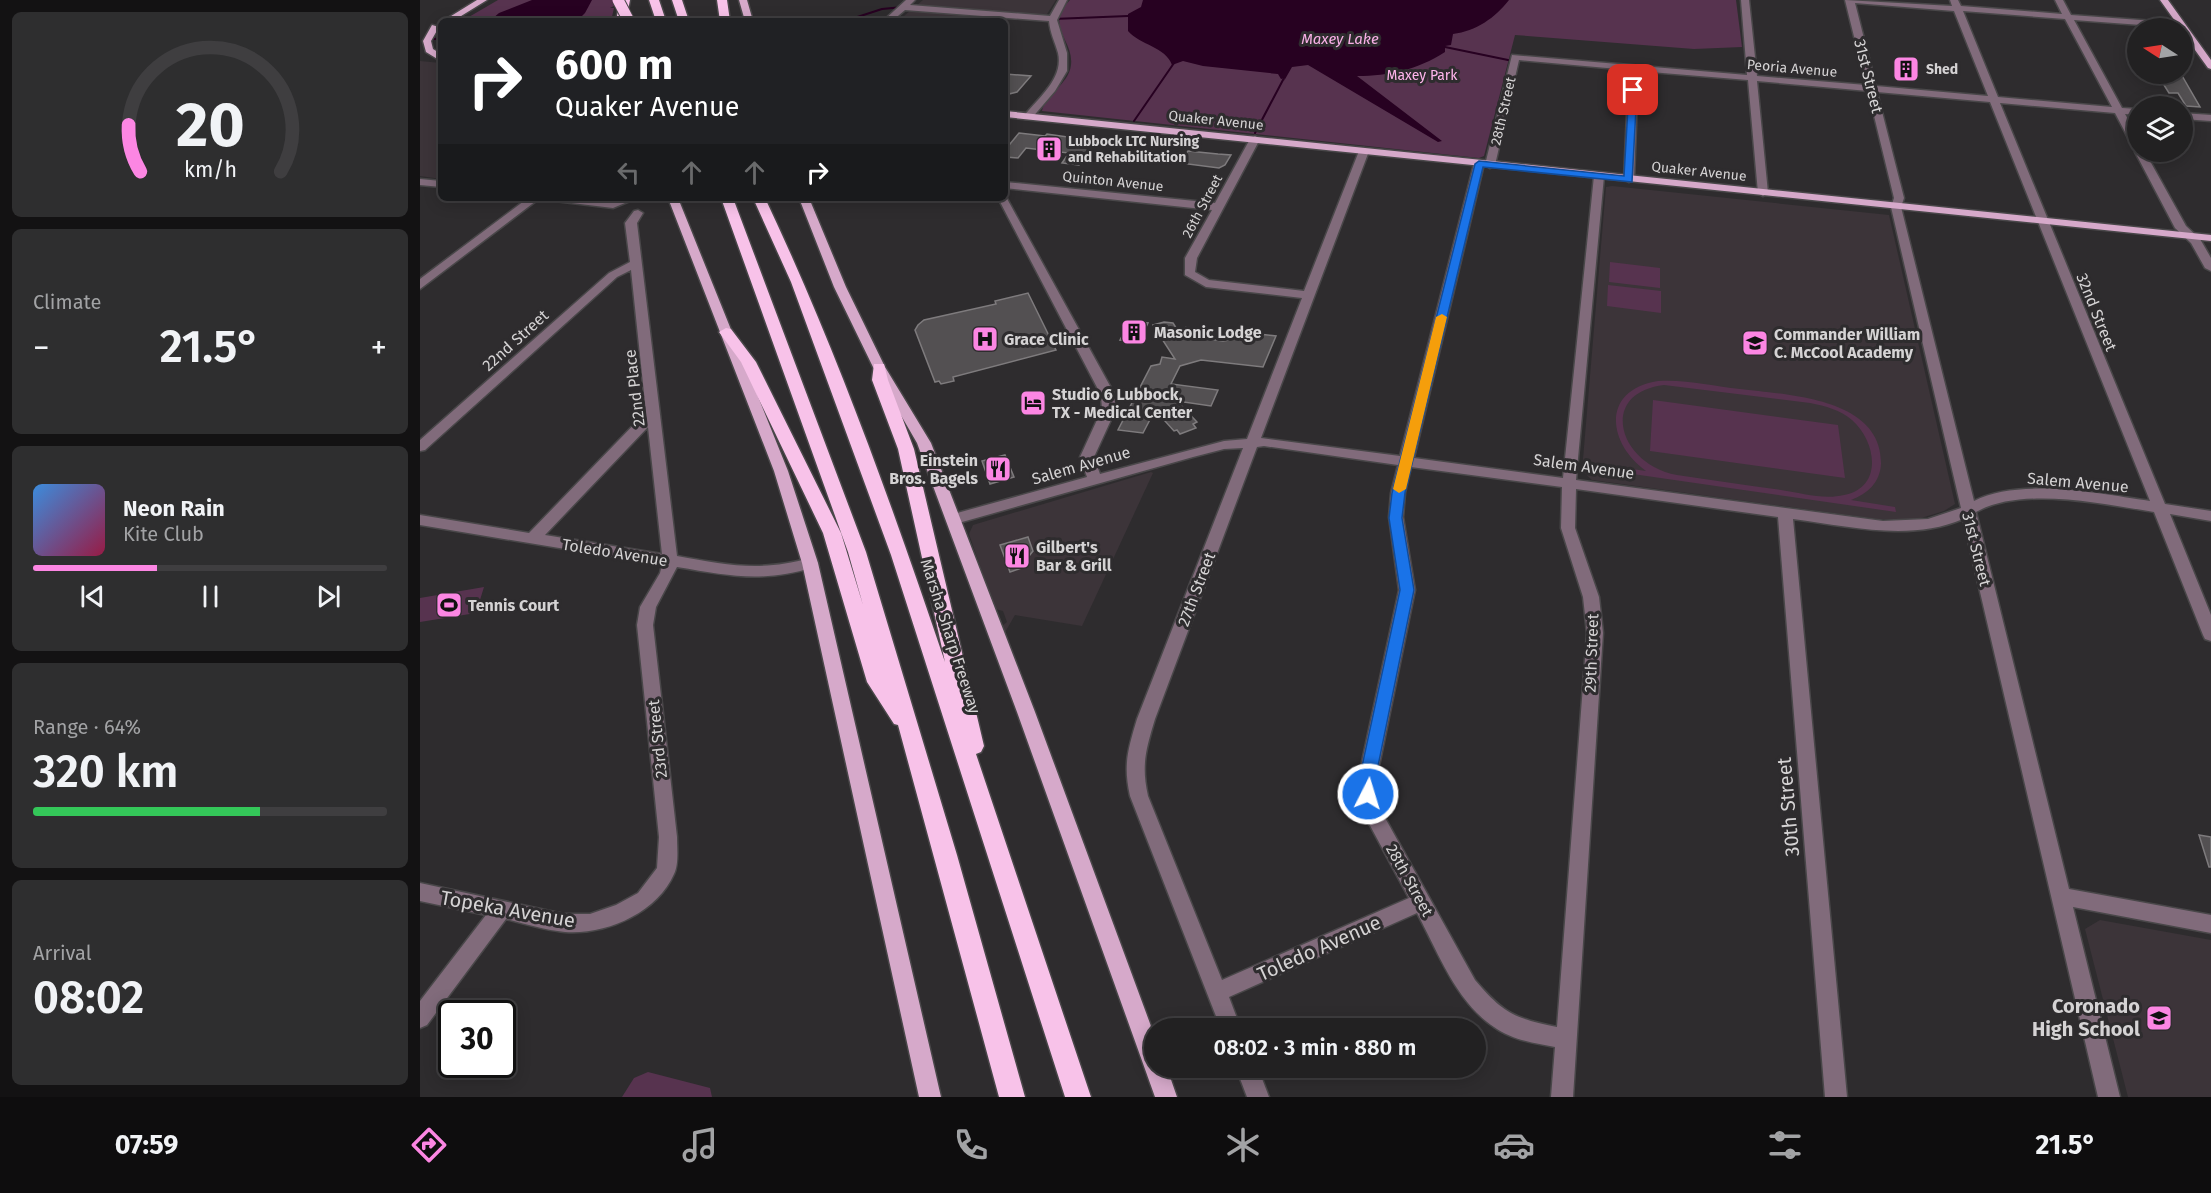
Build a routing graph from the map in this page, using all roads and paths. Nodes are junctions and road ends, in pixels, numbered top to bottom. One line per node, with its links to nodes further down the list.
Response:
1 (483, 0): 17 (main road)
2 (618, 0): 19 (highway, bridge)
3 (625, 0): 18 (highway)
4 (654, 0): 20 (highway)
5 (677, 0): 21 (highway)
6 (722, 0): 22 (highway)
7 (743, 0): 23 (main road)
8 (911, 0): 15 (street)
9 (1063, 0): 28 (street)
10 (1744, 0): 39 (street)
11 (1850, 0): 14 (street); 40 (street, 31st Street)
12 (2059, 0): 16 (street)
13 (2164, 0): 27 (main road)
14 (1956, 4): 16 (street); 41 (street, 32nd Street)
15 (904, 7): 24 (street); 25 (street)
16 (2068, 17): 29 (street); 42 (street)
17 (452, 18)
18 (622, 18)
19 (627, 18)
20 (660, 18)
21 (683, 18)
22 (725, 18)
23 (748, 18)
24 (891, 18)
25 (1000, 18)
26 (1008, 18): 28 (street)
27 (2176, 18)
28 (1052, 19): 45 (street)
29 (2127, 22)
30 (438, 26): 31 (main road); 34 (main road)
31 (420, 36)
32 (2193, 41): 37 (main road)
33 (420, 56): 36 (main road)
34 (438, 57)
35 (1515, 57): 38 (street, Peoria Avenue); 52 (street, 28th Street)
36 (438, 58)
37 (2211, 66)
38 (1634, 68): 39 (street, Peoria Avenue); 54 (street)
39 (1752, 78): 40 (street, Peoria Avenue); 58 (street)
40 (1872, 88): 41 (street, Peoria Avenue); 68 (street, 31st Street)
41 (1994, 99): 42 (street, Peoria Avenue); 70 (street, 32nd Street)
42 (2118, 110): 43 (street, Peoria Avenue); 48 (street)
43 (2127, 111)
44 (1008, 114): 45 (main road, Quaker Avenue)
45 (1028, 117): 49 (main road, Quaker Avenue)
46 (2193, 117): 47 (street)
47 (2211, 118)
48 (2127, 127)
49 (1254, 139): 50 (main road, Quaker Avenue); 67 (street, 26th Street)
50 (1364, 151): 52 (main road, Quaker Avenue); 76 (street, 27th Street)
51 (2145, 162): 71 (street)
52 (1485, 164): 53 (main road, Quaker Avenue); 82 (street, 28th Street)
53 (1599, 176): 54 (main road, Quaker Avenue); 84 (street, 29th Street)
54 (1629, 180): 58 (main road, Quaker Avenue)
55 (420, 182): 56 (street)
56 (438, 184)
57 (1008, 184): 67 (street, Quinton Avenue)
58 (1763, 193): 68 (main road, Quaker Avenue)
59 (530, 201): 75 (street)
60 (580, 201): 61 (street)
61 (624, 201)
62 (674, 201): 77 (main road)
63 (728, 201): 95 (highway)
64 (760, 201): 96 (highway, Marsha Sharp Freeway)
65 (805, 201): 78 (main road)
66 (1005, 201): 83 (street)
67 (1218, 207): 76 (street, 26th Street)
68 (1896, 207): 70 (main road, Quaker Avenue); 86 (street, 31st Street)
69 (638, 213): 73 (street, 22nd Place)
70 (2043, 221): 71 (main road, Quaker Avenue); 85 (street, 32nd Street)
71 (2190, 236): 72 (main road, Quaker Avenue); 74 (street)
72 (2211, 238)
73 (636, 263): 79 (street, 22nd Place); 81 (street, 22nd Street)
74 (2211, 268)
75 (420, 285)
76 (1308, 295): 80 (street, 27th Street)
77 (726, 332): 93 (main road); 95 (highway)
78 (879, 367): 89 (main road); 96 (highway)
79 (654, 412): 91 (street); 92 (street, 22nd Place)
80 (1252, 442): 82 (street, Salem Avenue); 83 (street, Salem Avenue); 103 (street, 27th Street)
81 (420, 447)
82 (1406, 460): 84 (street, Salem Avenue); 99 (street, 28th Street)
83 (1095, 480): 89 (street, Salem Avenue)
84 (1569, 482): 87 (street, Salem Avenue); 107 (street, 29th Street)
85 (2160, 509): 86 (street, Salem Avenue); 88 (street, Salem Avenue); 94 (street, 32nd Street)
86 (1968, 511): 87 (street, Salem Avenue); 98 (street, 31st Street)
87 (1785, 512): 116 (street, 30th Street)
88 (2211, 516)
89 (955, 519): 106 (main road)
90 (420, 520): 91 (street, Toledo Avenue)
91 (532, 539): 92 (street, Toledo Avenue)
92 (670, 562): 93 (street, Toledo Avenue); 100 (street, 23rd Street)
93 (810, 563): 110 (main road)
94 (2211, 635)
95 (912, 734): 111 (highway)
96 (1000, 859): 112 (highway, Marsha Sharp Freeway)
97 (420, 892): 101 (street, Topeka Avenue)
98 (2060, 896): 102 (street); 117 (street, 31st Street)
99 (1422, 902): 103 (street, Toledo Avenue); 107 (street, 28th Street)
100 (630, 908): 101 (street, Topeka Avenue)
101 (501, 910): 104 (street)
102 (2211, 924)
103 (1216, 993): 105 (street, 27th Street)
104 (420, 1018)
105 (1226, 1018)
106 (1144, 1037)
107 (1566, 1039): 115 (street, 29th Street)
108 (1159, 1078): 113 (main road)
109 (1250, 1078): 114 (street)
110 (930, 1097)
111 (1012, 1097)
112 (1078, 1097)
113 (1166, 1097)
114 (1258, 1097)
115 (1562, 1097)
116 (1836, 1097)
117 (2109, 1097)

